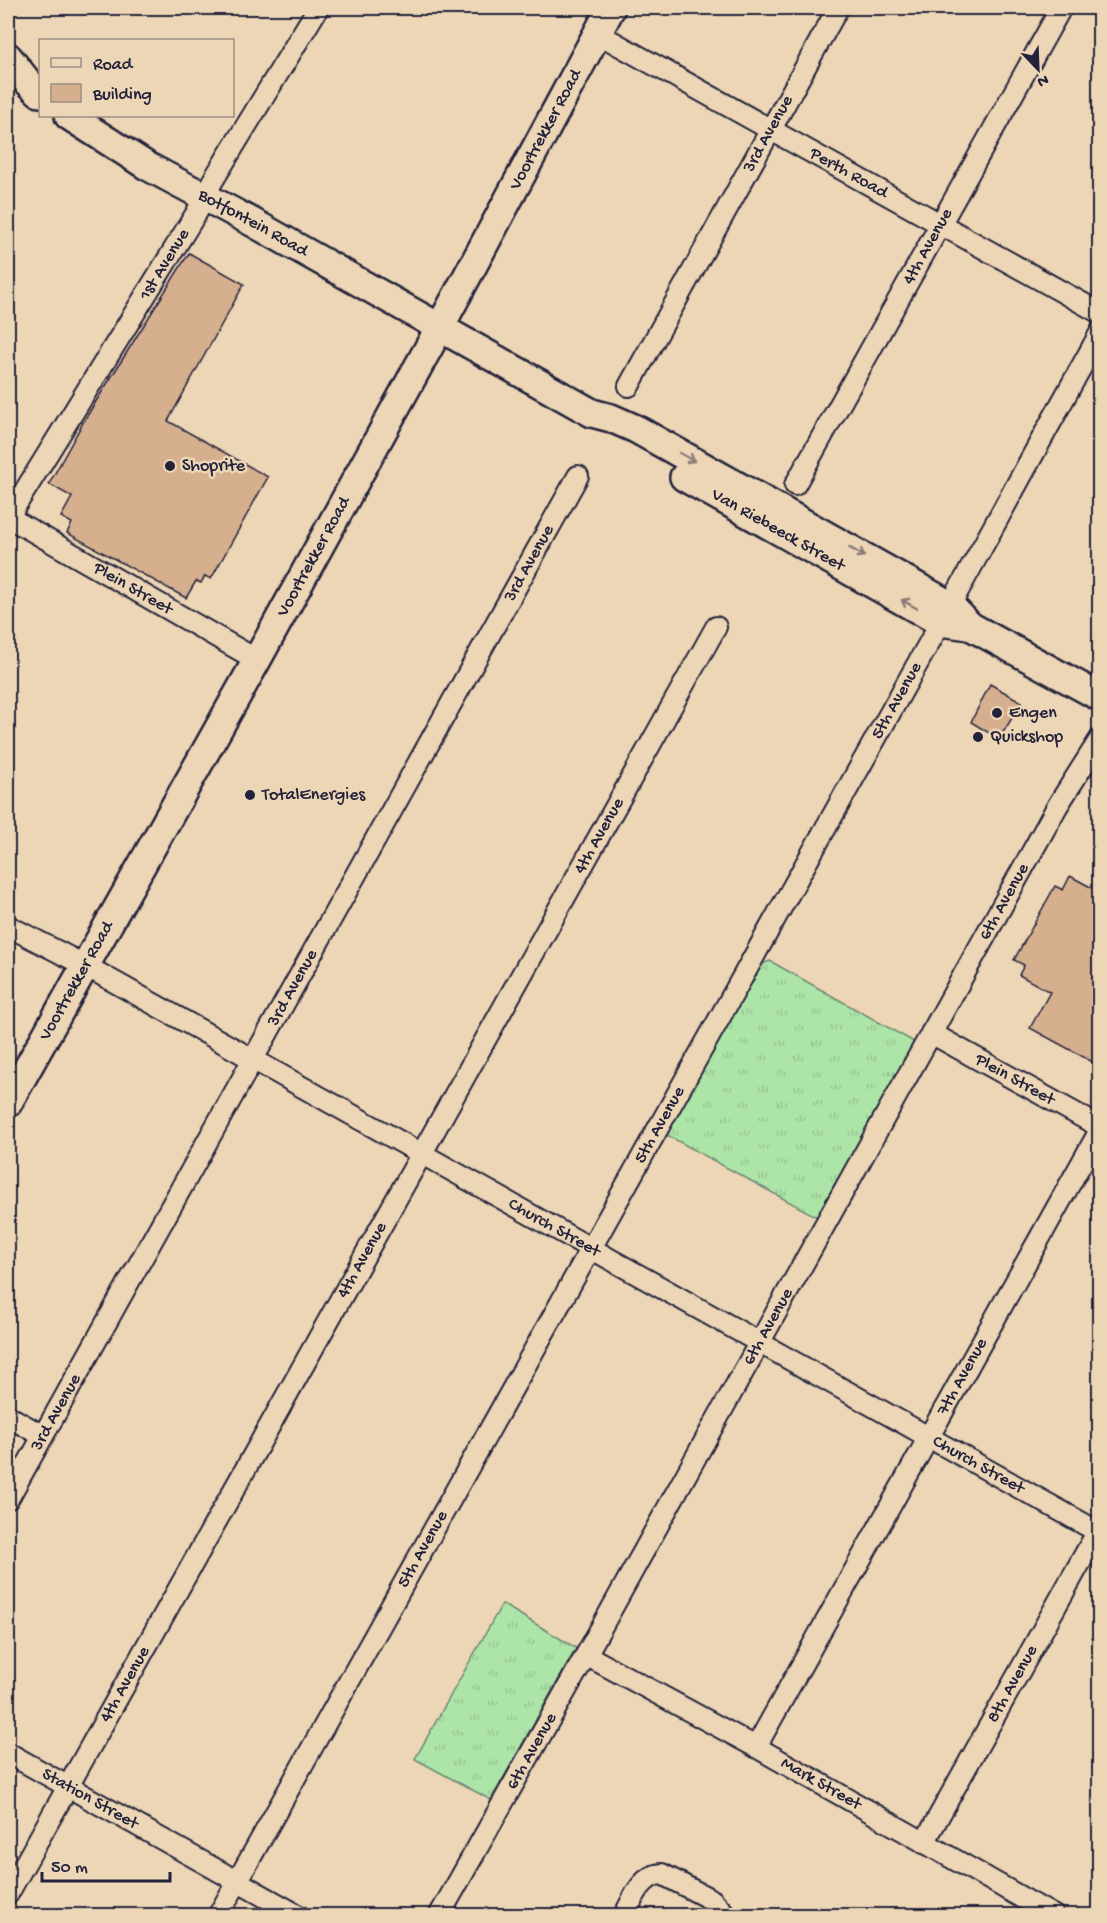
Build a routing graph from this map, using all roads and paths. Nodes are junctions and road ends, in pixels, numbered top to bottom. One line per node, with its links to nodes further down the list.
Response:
1 (318, 8): 10 (street, 1st Avenue)
2 (611, 8): 5 (main road, Voortrekker Road)
3 (838, 8): 9 (street, 3rd Avenue)
4 (1061, 8): 11 (street, 4th Avenue)
5 (597, 33): 9 (street, Perth Road); 13 (main road, Voortrekker Road)
6 (8, 57): 7 (main road)
7 (39, 92)
8 (71, 117): 10 (main road, Botfontein Road)
9 (770, 129): 11 (street, Perth Road); 15 (street, 3rd Avenue)
10 (204, 196): 13 (main road, Botfontein Road); 18 (street, 1st Avenue)
11 (940, 224): 12 (street, Perth Road); 17 (street, 4th Avenue)
12 (1100, 313)
13 (440, 327): 19 (main road, Van Riebeeck Street); 21 (main road, Voortrekker Road)
14 (1100, 333): 19 (street, 5th Avenue)
15 (629, 386)
16 (578, 476): 27 (street, 3rd Avenue)
17 (795, 485)
18 (8, 518): 21 (street, Plein Street)
19 (945, 613): 22 (main road, Van Riebeeck Street); 31 (street, 5th Avenue)
20 (716, 627): 30 (street, 4th Avenue)
21 (257, 660): 25 (main road, Voortrekker Road)
22 (1100, 697)
23 (1100, 739): 26 (street, 6th Avenue)
24 (8, 926): 25 (street, Church Street)
25 (84, 965): 27 (street, Church Street); 28 (main road, Voortrekker Road)
26 (931, 1033): 29 (street, Plein Street); 32 (street, 6th Avenue)
27 (252, 1060): 30 (street, Church Street); 34 (street, 3rd Avenue)
28 (8, 1103)
29 (1100, 1129): 35 (street, 7th Avenue)
30 (420, 1154): 31 (street, Church Street); 41 (street, 4th Avenue)
31 (590, 1249): 32 (street, Church Street); 43 (street, 5th Avenue)
32 (759, 1342): 35 (street, Church Street); 38 (street, 6th Avenue)
33 (8, 1416): 34 (street)
34 (43, 1436): 36 (street, 3rd Avenue)
35 (928, 1437): 37 (street, Church Street); 39 (street, 7th Avenue)
36 (8, 1499)
37 (1099, 1531): 42 (street, 8th Avenue)
38 (586, 1655): 39 (street, Mark Street); 47 (street, 6th Avenue)
39 (756, 1747): 42 (street, Mark Street)
40 (8, 1753): 41 (street, Station Street)
41 (67, 1786): 43 (street, Station Street); 44 (street, 4th Avenue)
42 (924, 1843): 50 (street, Mark Street)
43 (238, 1881): 45 (street, 5th Avenue); 46 (street, Station Street)
44 (8, 1894)
45 (218, 1916)
46 (299, 1916)
47 (439, 1916)
48 (624, 1916): 49 (street)
49 (727, 1916)
50 (1054, 1916)

